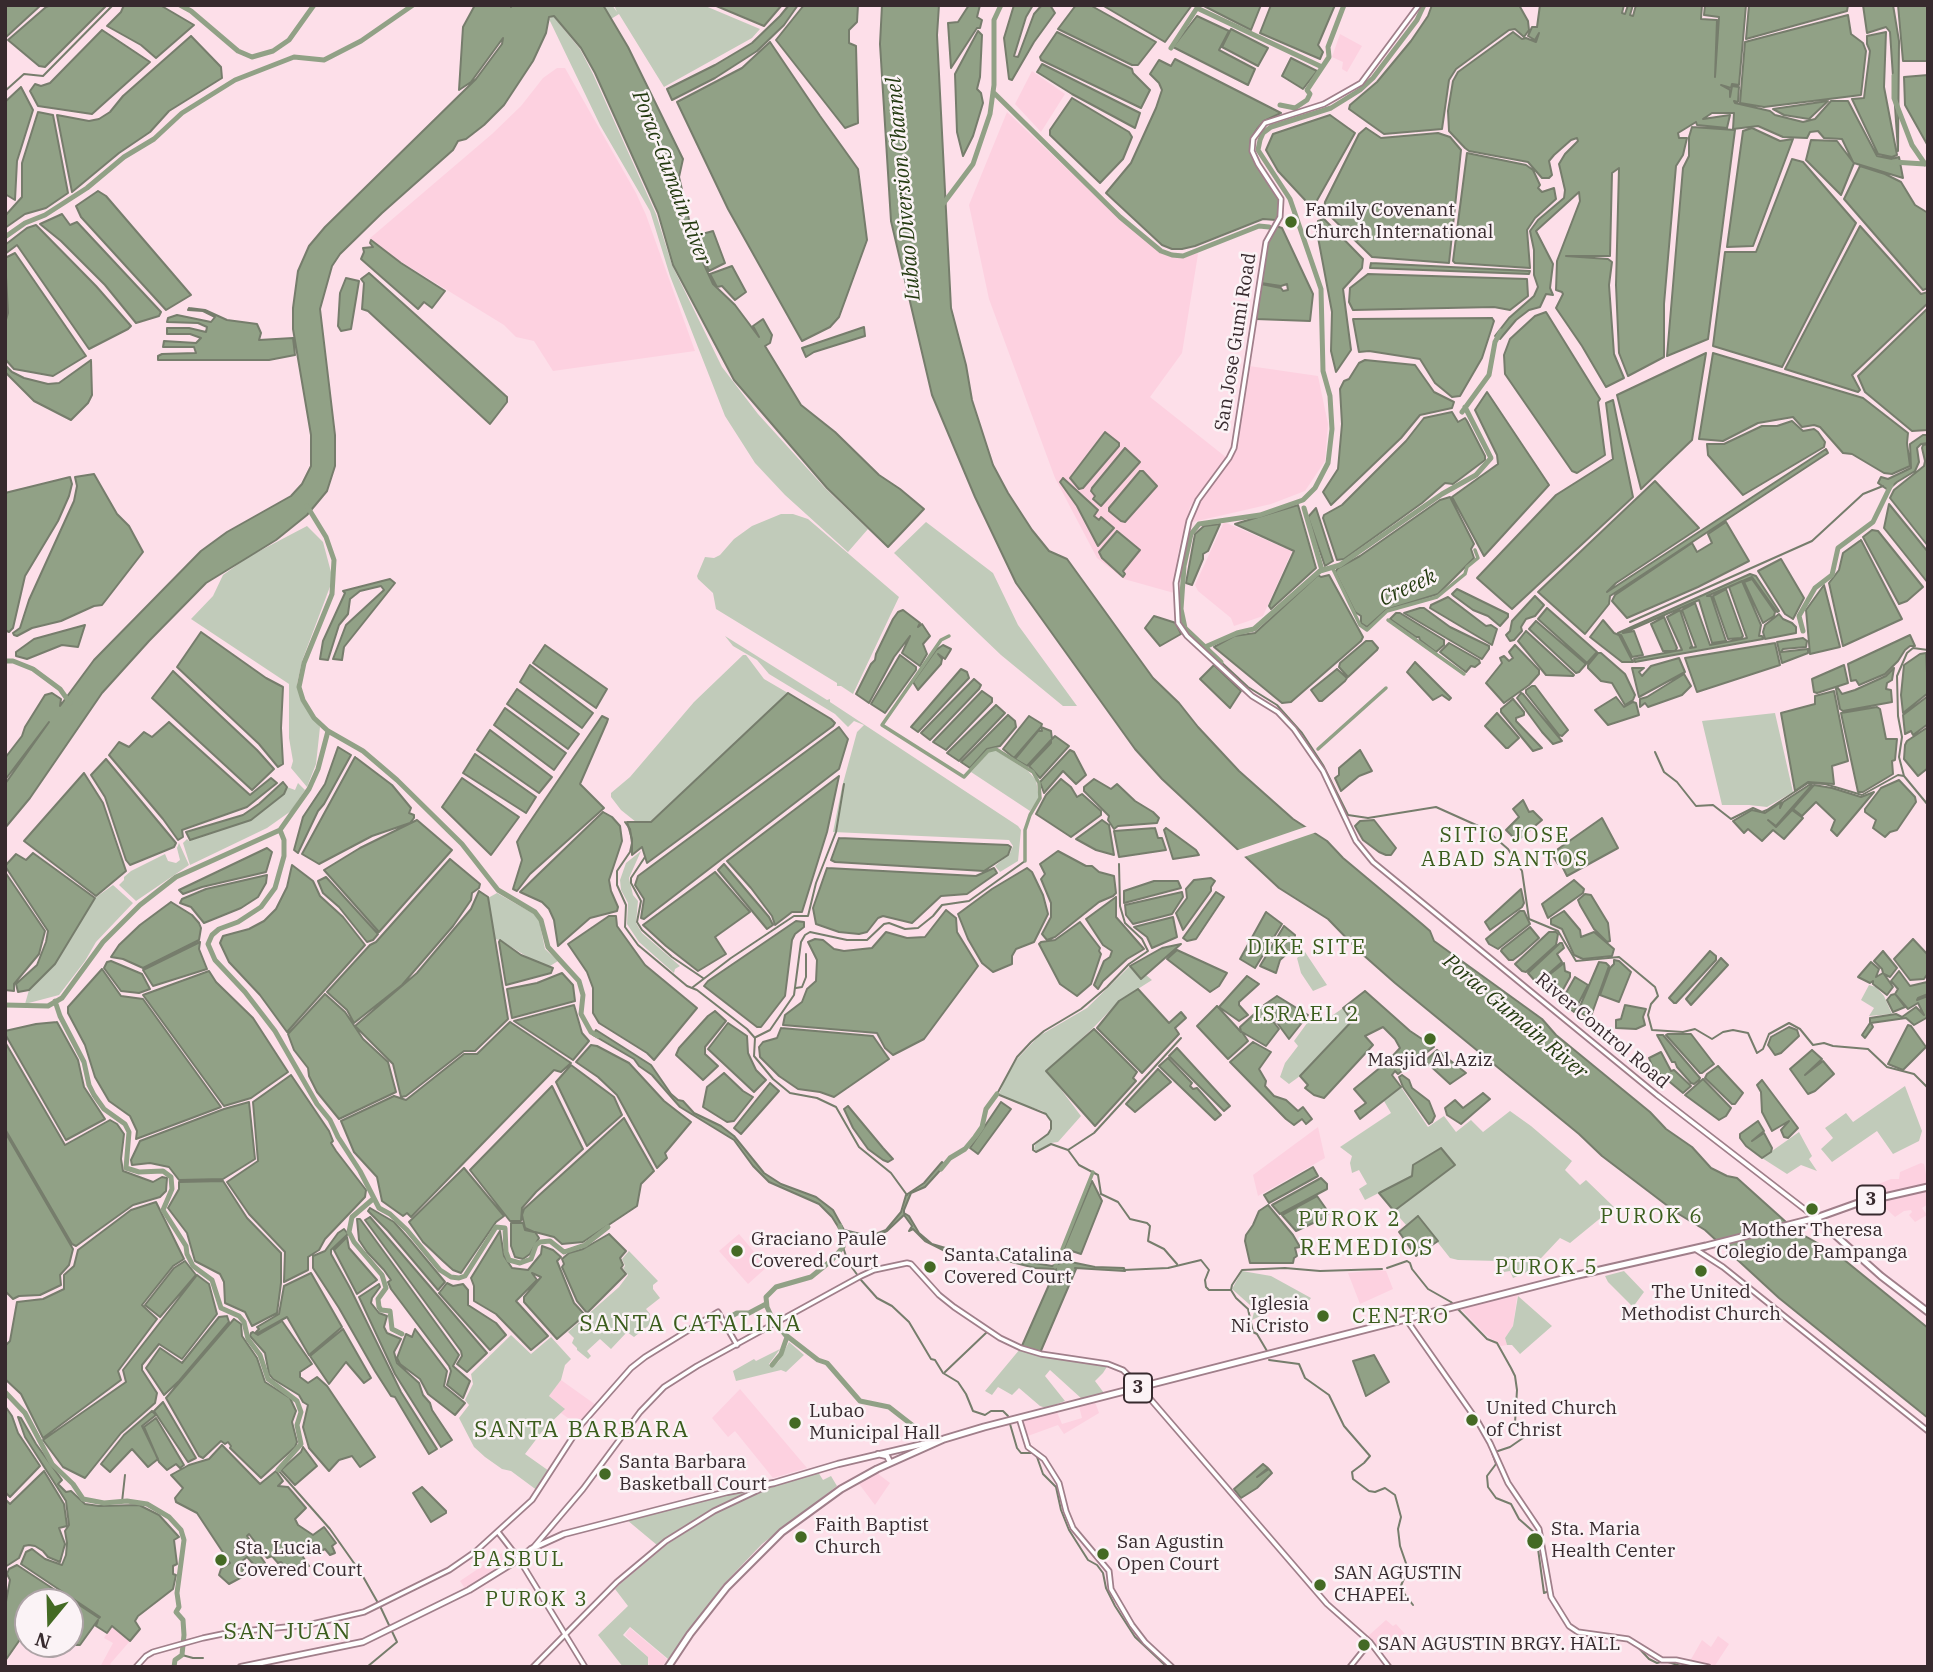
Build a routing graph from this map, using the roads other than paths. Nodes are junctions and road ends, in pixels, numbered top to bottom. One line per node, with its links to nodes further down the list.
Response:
1 (1419, 5): 2 (street, San Jose Gumi Road)
2 (1373, 862): 4 (street, River Control Road)
3 (1928, 1187): 4 (main road, 3)
4 (1816, 1218): 5 (main road, 3); 6 (main road)
5 (1696, 1247): 7 (main road, 3); 11 (street)
6 (1928, 1312)
7 (1406, 1319): 9 (main road, 3); 29 (street)
8 (737, 1345): 9 (street); 16 (street); 17 (street)
9 (1140, 1387): 10 (main road, 3); 20 (street)
10 (1018, 1418): 12 (main road, 3); 26 (street)
11 (1928, 1431)
12 (944, 1439): 13 (main road); 14 (main road, 3)
13 (877, 1454): 14 (main road); 15 (main road)
14 (890, 1462): 25 (main road, 3)
15 (772, 1484): 17 (main road); 19 (street)
16 (498, 1532): 18 (street); 21 (street)
17 (531, 1549): 18 (main road)
18 (519, 1559): 19 (street); 22 (main road)
19 (565, 1635): 23 (street); 24 (street)
20 (1370, 1642): 27 (street); 28 (street)
21 (136, 1667)
22 (241, 1667)
23 (533, 1667)
24 (584, 1667)
25 (668, 1667)
26 (1172, 1667)
27 (1350, 1667)
28 (1389, 1667)
29 (1707, 1667)

